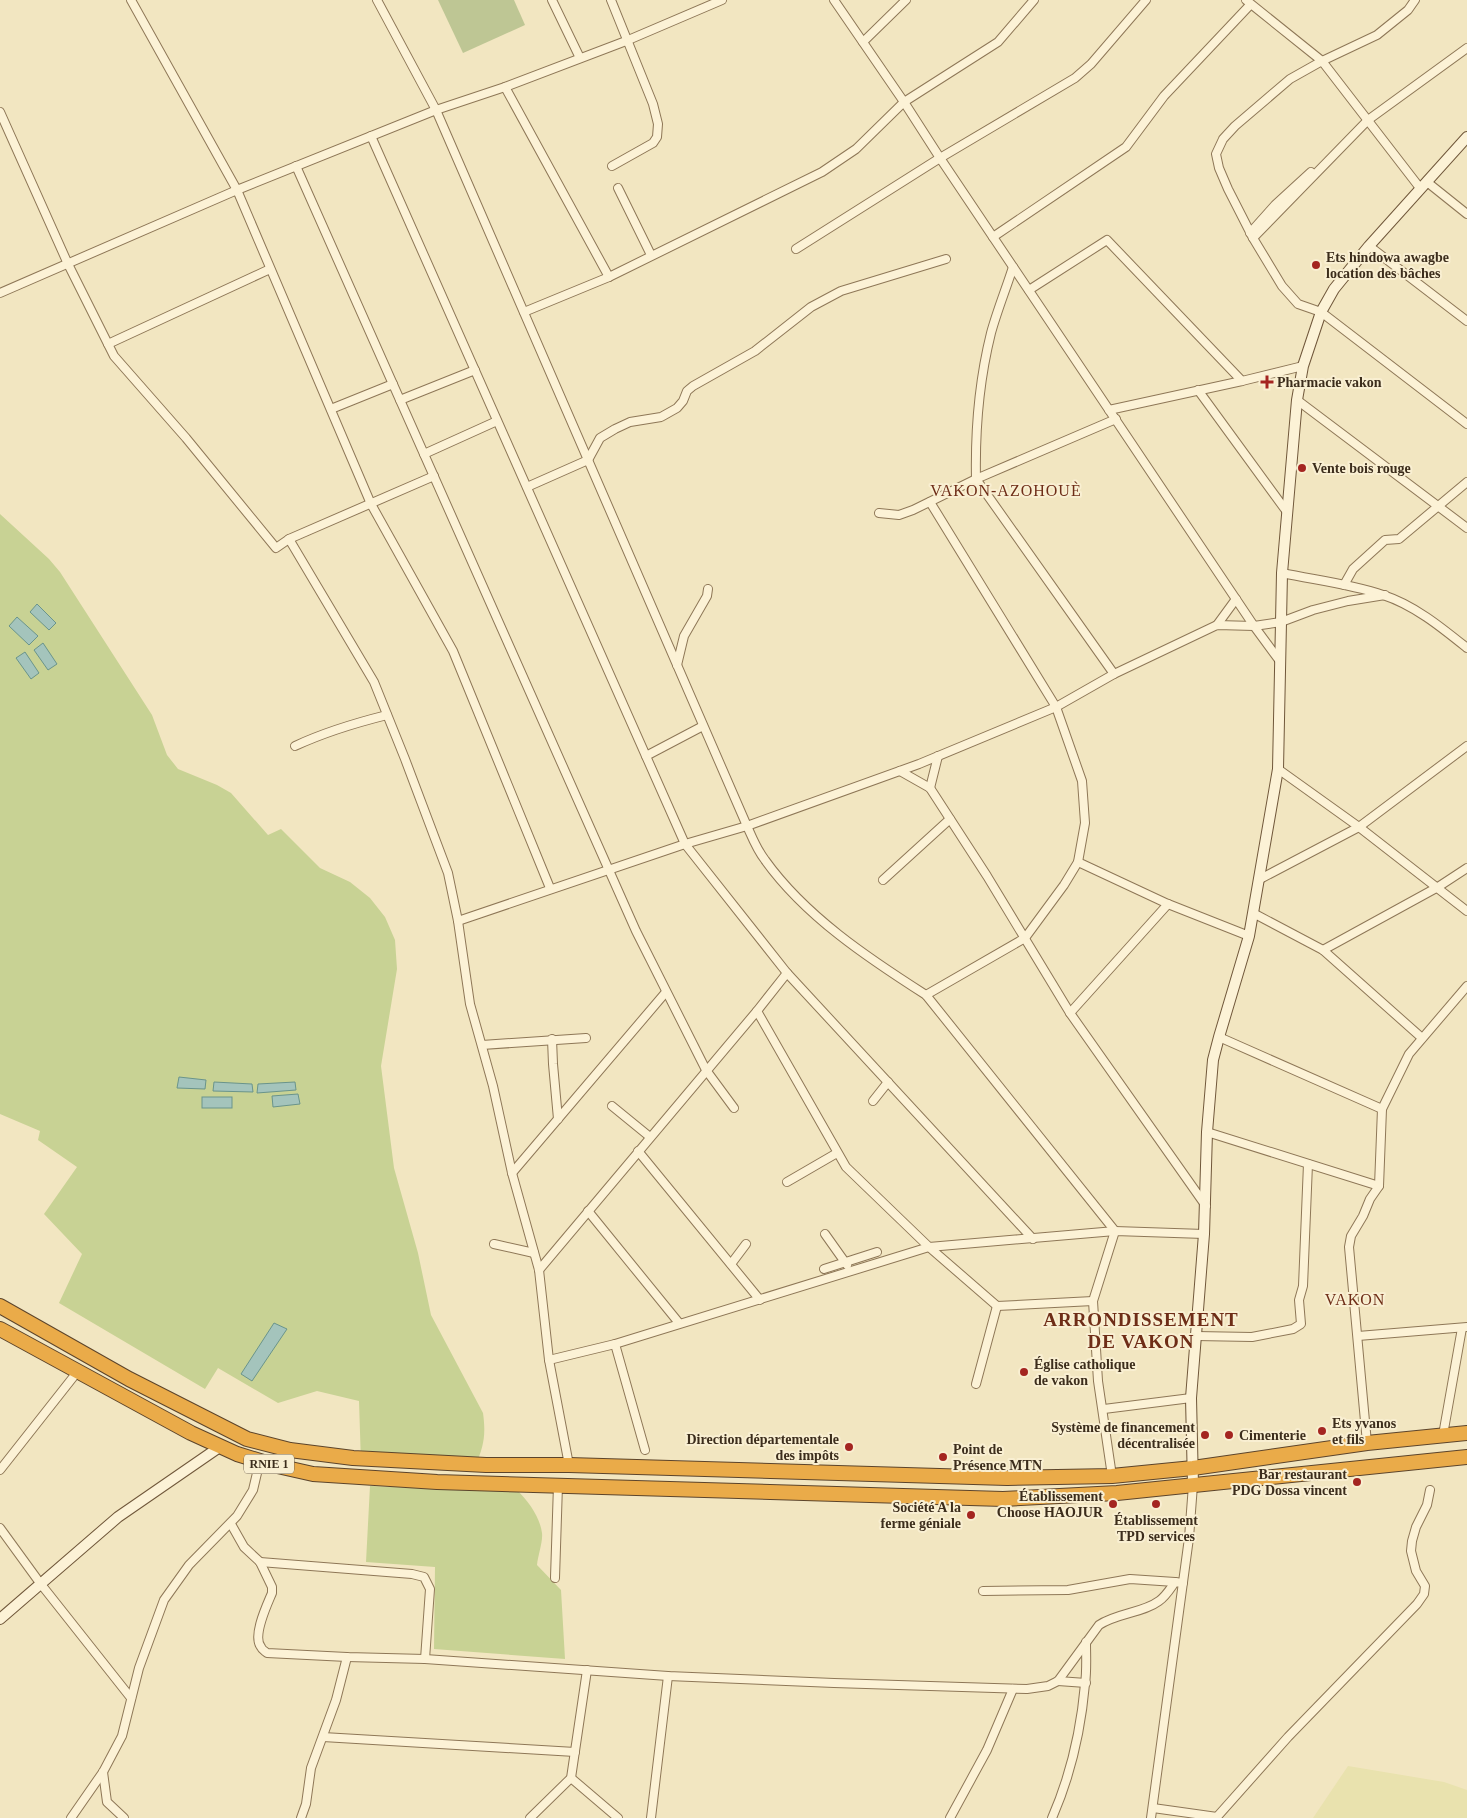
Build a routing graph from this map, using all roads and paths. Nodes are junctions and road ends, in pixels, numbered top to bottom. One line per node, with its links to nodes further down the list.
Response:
1 (130, 0): 29 (street)
2 (377, 0): 19 (street)
3 (552, 0): 15 (street)
4 (610, 0): 12 (street)
5 (722, 0): 12 (street)
6 (834, 0): 13 (street)
7 (906, 0): 13 (street)
8 (1034, 0): 18 (street)
9 (1146, 0): 24 (street)
10 (1415, 0): 16 (street)
11 (1248, 3): 16 (street); 32 (street)
12 (626, 41): 15 (street); 26 (street)
13 (863, 42): 18 (street)
14 (1467, 48): 21 (street)
15 (580, 58): 17 (street)
16 (1322, 60): 21 (street); 31 (street)
17 (505, 87): 19 (street); 40 (street)
18 (904, 102): 24 (street); 35 (street)
19 (436, 110): 22 (street); 43 (street)
20 (0, 112): 37 (street)
21 (1366, 118): 27 (street); 31 (street)
22 (371, 136): 25 (street); 48 (street)
23 (1467, 137): 27 (main road)
24 (940, 158): 32 (street); 34 (street)
25 (296, 166): 29 (street); 50 (street)
26 (612, 166)
27 (1423, 185): 30 (street); 33 (main road)
28 (618, 188): 35 (street)
29 (236, 190): 37 (street); 39 (street)
30 (1467, 214)
31 (1252, 236): 44 (street)
32 (993, 237): 38 (street)
33 (1369, 246): 44 (main road); 45 (street)
34 (796, 249)
35 (651, 255): 40 (street)
36 (946, 259): 60 (street)
37 (68, 264): 42 (street); 46 (street)
38 (1013, 267): 41 (street); 62 (street)
39 (270, 270): 46 (street); 54 (street)
40 (609, 277): 43 (street)
41 (1029, 290): 49 (street); 55 (street)
42 (0, 293)
43 (524, 312): 60 (street)
44 (1321, 312): 47 (main road); 58 (street)
45 (1467, 321)
46 (108, 344): 71 (street)
47 (1303, 366): 49 (street); 53 (main road)
48 (475, 370): 52 (street); 57 (street)
49 (1242, 381): 51 (street)
50 (393, 384): 52 (street); 54 (street)
51 (1198, 390): 55 (street); 69 (street)
52 (400, 400): 59 (street)
53 (1297, 400): 67 (street); 69 (main road)
54 (331, 409): 66 (street)
55 (1109, 410): 56 (street)
56 (1116, 419): 62 (street); 76 (street)
57 (497, 421): 59 (street); 64 (street)
58 (1467, 424)
59 (424, 454): 61 (street)
60 (588, 460): 64 (street); 82 (street)
61 (434, 476): 66 (street); 100 (street)
62 (976, 479): 65 (street); 83 (street)
63 (1467, 482): 67 (street)
64 (527, 487): 89 (street)
65 (930, 502): 68 (street); 84 (street)
66 (371, 504): 71 (street); 104 (street)
67 (1439, 507): 70 (street); 73 (street)
68 (879, 512)
69 (1287, 512): 72 (main road)
70 (1467, 528)
71 (289, 539): 85 (street)
72 (1282, 573): 73 (street); 77 (main road)
73 (1344, 586): 75 (street)
74 (708, 589): 82 (street)
75 (1385, 595): 77 (street); 80 (street)
76 (1236, 598): 78 (street); 79 (street)
77 (1281, 622): 79 (street); 81 (main road)
78 (1217, 625): 79 (street); 83 (street)
79 (1254, 626): 81 (street)
80 (1467, 648)
81 (1279, 660): 91 (main road)
82 (677, 665): 86 (street)
83 (1114, 674): 84 (street)
84 (1056, 707): 90 (street); 98 (street)
85 (387, 715): 87 (street); 108 (street)
86 (703, 726): 89 (street); 95 (street)
87 (295, 746)
88 (1467, 746): 96 (street)
89 (646, 756): 97 (street)
90 (938, 756): 92 (street); 93 (street)
91 (1278, 769): 96 (street); 101 (main road)
92 (900, 771): 93 (street); 95 (street)
93 (930, 788): 94 (street)
94 (950, 819): 102 (street); 110 (street)
95 (746, 826): 97 (street); 115 (street)
96 (1359, 827): 101 (street); 103 (street)
97 (685, 844): 100 (street); 112 (street)
98 (1078, 862): 105 (street); 110 (street)
99 (1467, 868): 103 (street)
100 (608, 869): 104 (street); 114 (street)
101 (1260, 879): 107 (main road)
102 (883, 880)
103 (1438, 887): 106 (street); 111 (street)
104 (550, 888): 108 (street)
105 (1168, 904): 109 (street); 118 (street)
106 (1467, 910)
107 (1253, 913): 109 (main road); 111 (street)
108 (458, 920): 123 (street)
109 (1249, 936): 120 (main road)
110 (1026, 938): 115 (street); 118 (street)
111 (1323, 950): 121 (street)
112 (787, 973): 117 (street); 125 (street)
113 (1464, 989): 116 (street); 121 (street)
114 (666, 992): 124 (street); 130 (street)
115 (926, 995): 141 (street)
116 (1467, 998)
117 (757, 1011): 124 (street); 134 (street)
118 (1070, 1013): 139 (street)
119 (586, 1038): 122 (street)
120 (1219, 1038): 129 (street); 131 (main road)
121 (1422, 1038): 129 (street)
122 (552, 1039): 123 (street); 130 (street)
123 (482, 1045): 136 (street)
124 (706, 1070): 128 (street); 132 (street)
125 (888, 1082): 126 (street); 144 (street)
126 (873, 1101)
127 (612, 1106): 132 (street)
128 (734, 1108)
129 (1382, 1109): 138 (street)
130 (558, 1119): 136 (street)
131 (1207, 1132): 135 (street); 139 (main road)
132 (650, 1137): 133 (street)
133 (638, 1151): 140 (street); 151 (street)
134 (838, 1152): 137 (street); 147 (street)
135 (1308, 1164): 138 (street); 162 (street)
136 (512, 1173): 148 (street)
137 (787, 1182)
138 (1379, 1186): 163 (street)
139 (1206, 1206): 143 (main road)
140 (588, 1211): 153 (street); 159 (street)
141 (1116, 1231): 143 (street); 144 (street); 156 (street)
142 (825, 1234): 150 (street)
143 (1204, 1234): 162 (main road)
144 (1033, 1239): 147 (street)
145 (494, 1244): 148 (street)
146 (746, 1244): 151 (street)
147 (929, 1247): 154 (street); 158 (street)
148 (534, 1252): 153 (street)
149 (877, 1252): 150 (street)
150 (846, 1262): 152 (street); 154 (street)
151 (731, 1264): 155 (street)
152 (824, 1269)
153 (539, 1270): 165 (street)
154 (851, 1270): 155 (street)
155 (760, 1300): 159 (street)
156 (1093, 1301): 158 (street); 169 (street)
157 (0, 1306): 177 (highway, RNIE 1)
158 (997, 1306): 167 (street)
159 (679, 1323): 164 (street)
160 (1465, 1327): 163 (street); 171 (street)
161 (0, 1329): 166 (highway, RNIE 1)
162 (1196, 1336): 168 (main road)
163 (1358, 1336): 172 (street)
164 (615, 1344): 165 (street); 174 (street)
165 (549, 1360): 177 (street)
166 (78, 1371): 173 (highway, RNIE 1); 179 (street)
167 (976, 1384)
168 (1191, 1398): 169 (street); 178 (main road)
169 (1104, 1409): 180 (street)
170 (1467, 1433): 171 (highway, RNIE 1)
171 (1444, 1435): 172 (highway, RNIE 1)
172 (1367, 1443): 178 (highway, RNIE 1)
173 (221, 1446): 176 (highway, RNIE 1); 188 (main road)
174 (645, 1450)
175 (1467, 1457): 182 (highway, RNIE 1)
176 (258, 1460): 181 (highway, RNIE 1); 184 (street)
177 (568, 1465): 180 (highway, RNIE 1)
178 (1193, 1468): 180 (highway, RNIE 1); 182 (main road)
179 (0, 1470)
180 (1112, 1476)
181 (558, 1485): 182 (highway, RNIE 1); 187 (street)
182 (1193, 1486): 189 (street)
183 (1430, 1490): 215 (street)
184 (231, 1524): 186 (street); 200 (street)
185 (0, 1528): 188 (street)
186 (260, 1562): 193 (street); 194 (street)
187 (555, 1578)
188 (40, 1583): 191 (main road); 200 (street)
189 (1179, 1583): 190 (street); 192 (street); 205 (street)
190 (983, 1591)
191 (0, 1619)
192 (1086, 1642): 197 (street); 198 (street)
193 (347, 1657): 194 (street); 201 (street)
194 (425, 1659): 195 (street)
195 (586, 1670): 196 (street); 202 (street)
196 (668, 1676): 199 (street); 211 (street)
197 (1058, 1681): 198 (street); 199 (street)
198 (1086, 1683): 213 (street)
199 (1012, 1688): 212 (street)
200 (131, 1698): 203 (street)
201 (323, 1737): 202 (street); 208 (street)
202 (575, 1752): 204 (street)
203 (103, 1772): 206 (street); 207 (street)
204 (571, 1778): 209 (street); 210 (street)
205 (1153, 1808): 214 (street); 215 (street)
206 (71, 1818)
207 (124, 1818)
208 (300, 1818)
209 (530, 1818)
210 (618, 1818)
211 (651, 1818)
212 (950, 1818)
213 (1052, 1818)
214 (1151, 1818)
215 (1217, 1818)

